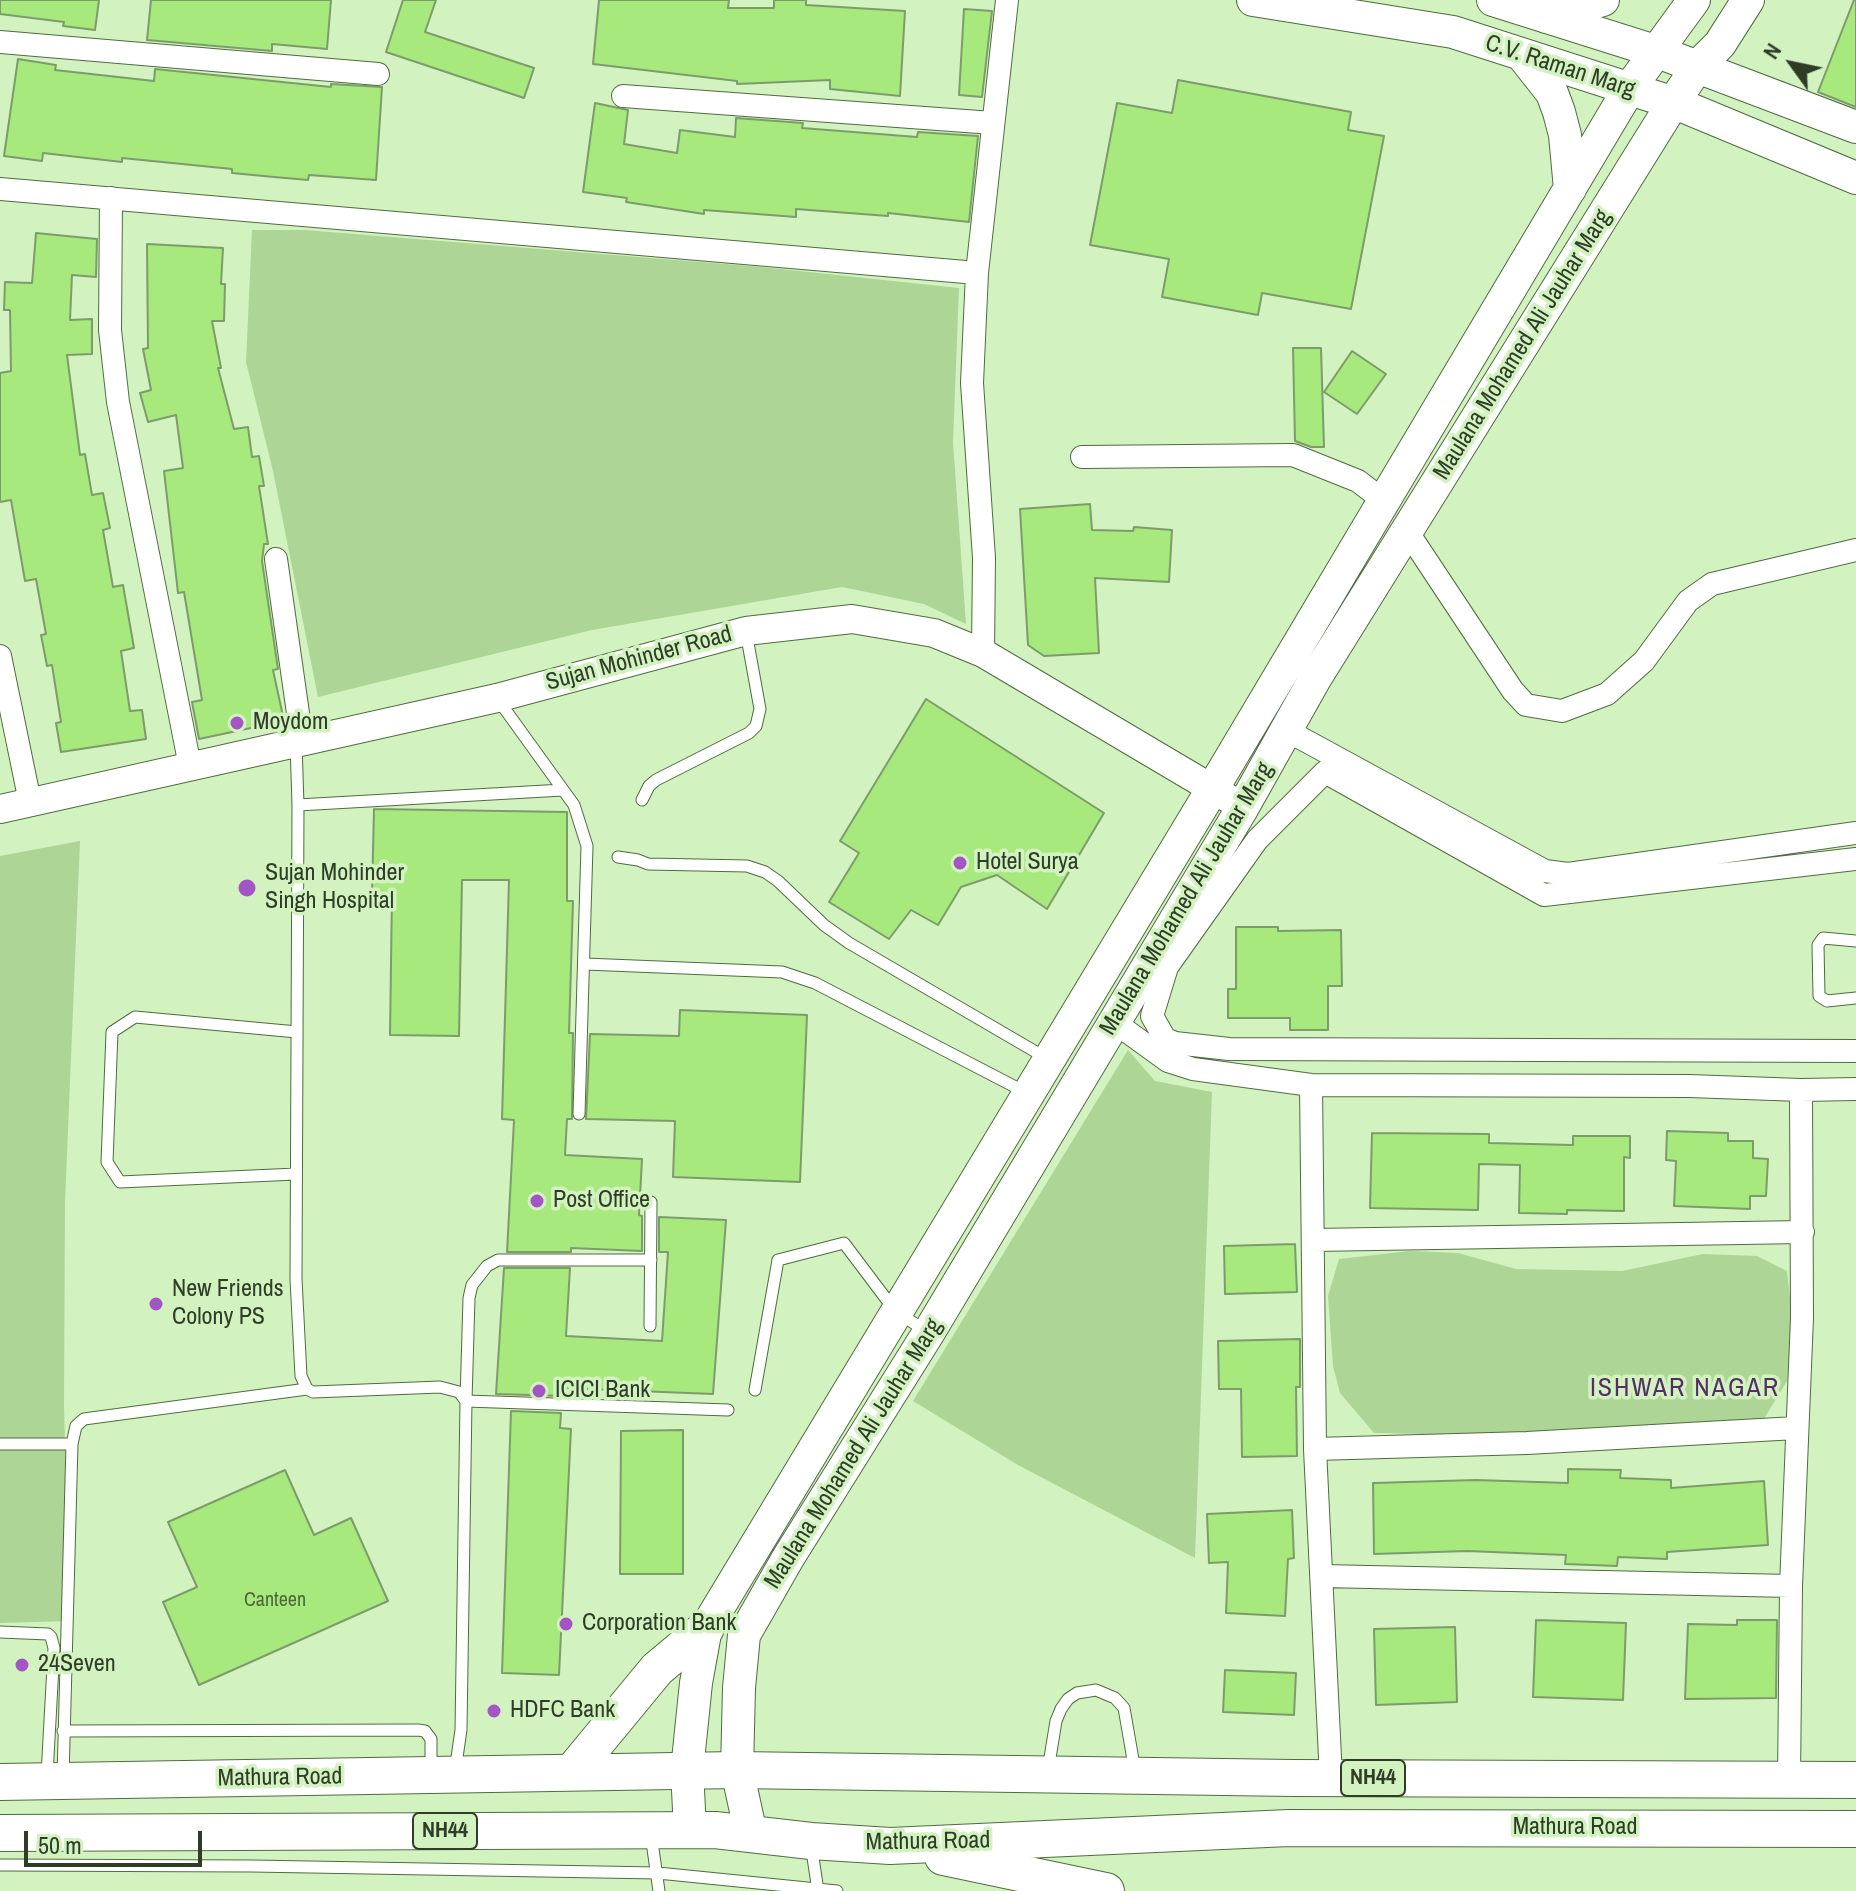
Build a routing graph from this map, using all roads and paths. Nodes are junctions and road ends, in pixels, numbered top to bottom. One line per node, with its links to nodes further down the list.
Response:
1 (1007, 0): 16 (street)
2 (1253, 0): 10 (main road, C.V. Raman Marg)
3 (1493, 0): 7 (main road, C.V. Raman Marg)
4 (1603, 0): 7 (main road)
5 (1694, 0): 9 (main road, Maulana Mohamed Ali Jauhar Marg)
6 (1748, 0): 11 (main road, Maulana Mohamed Ali Jauhar Marg)
7 (1546, 17): 9 (main road, C.V. Raman Marg)
8 (0, 42): 12 (street)
9 (1658, 52): 11 (main road, C.V. Raman Marg); 13 (main road, Maulana Mohamed Ali Jauhar Marg)
10 (1522, 55): 13 (main road, C.V. Raman Marg); 20 (main road)
11 (1698, 66): 15 (main road, Maulana Mohamed Ali Jauhar Marg); 17 (main road, C.V. Raman Marg)
12 (378, 74)
13 (1629, 89): 15 (main road, C.V. Raman Marg); 20 (main road, Maulana Mohamed Ali Jauhar Marg)
14 (623, 96): 16 (street)
15 (1673, 103): 18 (main road, C.V. Raman Marg); 25 (main road, Maulana Mohamed Ali Jauhar Marg)
16 (993, 123): 22 (street)
17 (1856, 127)
18 (1856, 178)
19 (0, 189): 21 (street)
20 (1570, 189): 24 (main road, Maulana Mohamed Ali Jauhar Marg)
21 (111, 198): 22 (street); 34 (street)
22 (977, 273): 29 (street)
23 (1082, 457): 24 (street)
24 (1384, 501): 35 (main road, Maulana Mohamed Ali Jauhar Marg)
25 (1407, 531): 26 (street); 32 (main road, Maulana Mohamed Ali Jauhar Marg)
26 (1856, 550)
27 (276, 559): 33 (street)
28 (746, 631): 29 (street, Sujan Mohinder Road); 31 (street, Sujan Mohinder Road); 37 (lane)
29 (983, 653): 35 (street, Sujan Mohinder Road)
30 (0, 656): 38 (street)
31 (497, 698): 33 (street, Sujan Mohinder Road); 36 (lane)
32 (1286, 730): 40 (main road, Maulana Mohamed Ali Jauhar Marg); 42 (street)
33 (299, 742): 34 (street, Sujan Mohinder Road); 39 (lane)
34 (190, 766): 38 (street, Sujan Mohinder Road)
35 (1213, 788): 40 (street, Sujan Mohinder Road); 51 (main road, Maulana Mohamed Ali Jauhar Marg)
36 (563, 790): 39 (lane); 46 (lane)
37 (642, 800)
38 (30, 802): 41 (street, Sujan Mohinder Road)
39 (298, 805): 49 (lane)
40 (1243, 807): 48 (main road, Maulana Mohamed Ali Jauhar Marg)
41 (0, 809)
42 (1856, 833)
43 (618, 857): 51 (lane)
44 (1856, 859): 50 (street)
45 (1856, 941): 47 (lane)
46 (585, 964): 55 (lane); 56 (lane)
47 (1856, 998)
48 (1114, 1022): 52 (street); 64 (main road, Maulana Mohamed Ali Jauhar Marg)
49 (297, 1032): 57 (lane); 57 (lane)
50 (1856, 1051)
51 (1049, 1059): 55 (main road, Maulana Mohamed Ali Jauhar Marg)
52 (1311, 1085): 54 (street); 60 (street)
53 (1856, 1089): 54 (street)
54 (1801, 1090): 59 (street)
55 (1028, 1094): 62 (main road, Maulana Mohamed Ali Jauhar Marg)
56 (579, 1114)
57 (296, 1174): 65 (lane)
58 (651, 1202): 61 (lane)
59 (1803, 1232): 60 (street); 69 (street)
60 (1314, 1240): 72 (street)
61 (651, 1260): 63 (lane); 67 (lane)
62 (896, 1312): 64 (lane); 66 (lane); 75 (main road, Maulana Mohamed Ali Jauhar Marg)
63 (650, 1326)
64 (929, 1332): 79 (main road, Maulana Mohamed Ali Jauhar Marg)
65 (307, 1389): 67 (lane); 71 (lane)
66 (755, 1390)
67 (466, 1401): 68 (lane); 82 (lane)
68 (728, 1410)
69 (1796, 1428): 72 (street); 74 (street)
70 (0, 1444): 71 (lane)
71 (72, 1444): 77 (lane)
72 (1315, 1449): 73 (street)
73 (1322, 1576): 74 (street); 84 (street)
74 (1791, 1586): 85 (street)
75 (706, 1628): 78 (main road, Maulana Mohamed Ali Jauhar Marg); 80 (main road)
76 (0, 1632): 87 (lane)
77 (63, 1731): 82 (lane); 87 (lane)
78 (687, 1770): 79 (main road, Mathura Road / NH44); 80 (main road, Mathura Road / NH44); 91 (main road, Maulana Mohamed Ali Jauhar Marg)
79 (737, 1770): 81 (main road, Mathura Road / NH44); 93 (main road, Maulana Mohamed Ali Jauhar Marg)
80 (572, 1772): 82 (main road, Mathura Road / NH44)
81 (1048, 1774): 83 (main road, Mathura Road / NH44); 83 (lane)
82 (443, 1776): 87 (main road, Mathura Road / NH44)
83 (1136, 1776): 84 (main road, Mathura Road / NH44)
84 (1331, 1778): 85 (main road, Mathura Road / NH44)
85 (1789, 1780): 86 (main road, Mathura Road / NH44)
86 (1856, 1780)
87 (55, 1781): 88 (main road, Mathura Road / NH44)
88 (0, 1782)
89 (1856, 1829): 95 (main road, Mathura Road / NH44)
90 (650, 1830): 91 (main road, Mathura Road / NH44); 92 (main road, Mathura Road / NH44); 97 (lane)
91 (690, 1830): 93 (main road, Mathura Road / NH44)
92 (0, 1833)
93 (751, 1834): 94 (main road, Mathura Road / NH44)
94 (811, 1841): 95 (main road, Mathura Road / NH44); 98 (lane)
95 (890, 1846): 101 (main road)
96 (0, 1865): 97 (lane)
97 (658, 1873): 98 (lane); 99 (lane)
98 (818, 1890): 100 (lane)
99 (659, 1891)
100 (837, 1891)
101 (1106, 1891)

